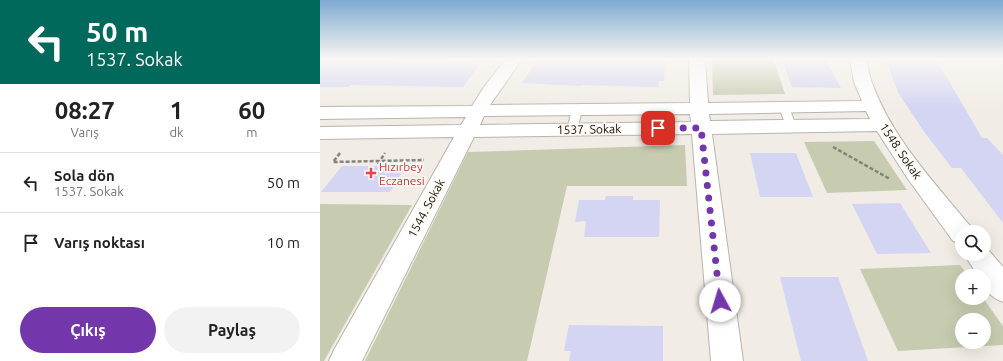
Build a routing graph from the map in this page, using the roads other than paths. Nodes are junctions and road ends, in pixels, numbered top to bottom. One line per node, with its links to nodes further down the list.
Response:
1 (501, 76): 7 (street, 1544. Sokak)
2 (698, 76): 9 (street)
3 (861, 76): 4 (street, 1548. Sokak)
4 (872, 106): 5 (street, 1537. Sokak); 10 (street, 1548. Sokak)
5 (784, 107): 9 (street, 1537. Sokak); 11 (lane)
6 (577, 110): 7 (street, 1537. Sokak); 9 (street, 1537. Sokak); 12 (lane)
7 (478, 111): 8 (street, 1537. Sokak); 13 (street, 1544. Sokak)
8 (320, 113)
9 (700, 118): 11 (street, 1537. Sokak); 12 (street, 1537. Sokak); 19 (street)
10 (883, 125): 11 (street, 1537. Sokak); 15 (street, 1548. Sokak)
11 (791, 126)
12 (572, 130): 13 (street, 1537. Sokak)
13 (467, 131): 14 (street, 1537. Sokak); 18 (street, 1544. Sokak)
14 (320, 133)
15 (955, 225)
16 (988, 261): 17 (street)
17 (1003, 289)
18 (345, 361)
19 (727, 361)

